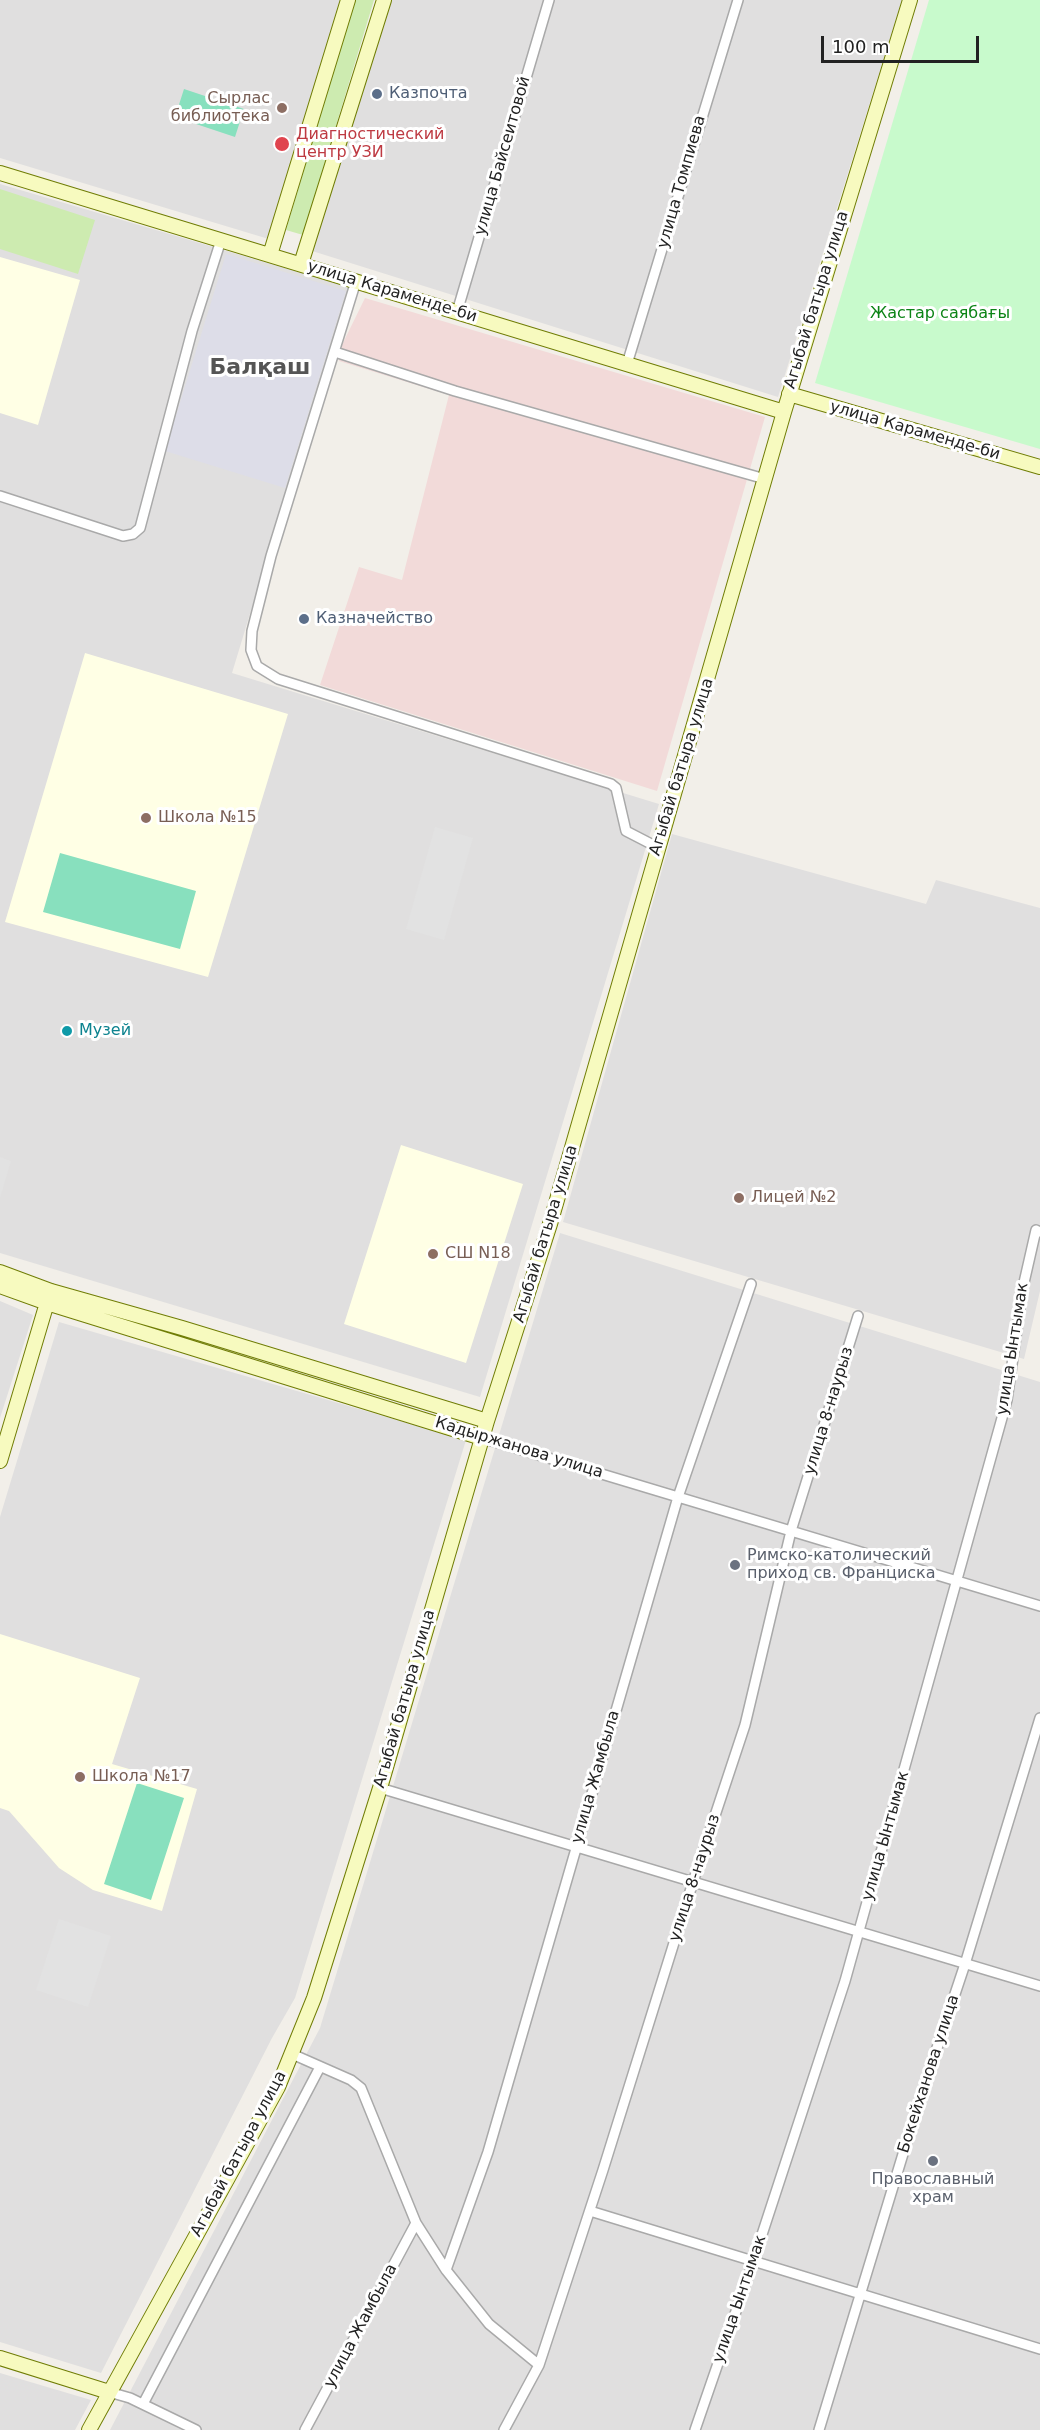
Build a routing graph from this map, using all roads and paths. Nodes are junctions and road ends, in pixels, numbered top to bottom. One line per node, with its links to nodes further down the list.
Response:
1 (348, 0): 8 (main road)
2 (384, 0): 9 (main road)
3 (549, 0): 11 (street, улица Байсеитовой)
4 (738, 0): 13 (street, улица Томпиева)
5 (910, 0): 14 (main road, Агыбай батыра улица)
6 (0, 172): 7 (main road, улица Караменде-би)
7 (221, 240): 8 (main road, улица Караменде-би); 18 (street)
8 (270, 255): 9 (main road, улица Караменде-би)
9 (301, 264): 10 (main road, улица Караменде-би)
10 (356, 281): 11 (main road, улица Караменде-би); 12 (street)
11 (457, 312): 13 (main road, улица Караменде-би)
12 (335, 352): 17 (street); 19 (street)
13 (627, 364): 15 (main road, улица Караменде-би)
14 (789, 394): 15 (main road, Агыбай батыра улица); 16 (main road, улица Караменде-би)
15 (784, 412): 17 (main road, Агыбай батыра улица)
16 (1040, 467)
17 (765, 479): 19 (main road, Агыбай батыра улица)
18 (0, 496)
19 (657, 848): 26 (main road, Агыбай батыра улица)
20 (1038, 1231): 31 (street, улица Ынтымак)
21 (0, 1272): 24 (main road, Кадыржанова улица)
22 (751, 1284): 29 (street, улица Жамбыла)
23 (0, 1286): 24 (main road, Кадыржанова улица)
24 (49, 1297): 26 (main road, Кадыржанова улица); 27 (main road, Кадыржанова улица); 28 (main road)
25 (858, 1316): 30 (street, улица 8-наурыз)
26 (487, 1421): 27 (main road, Агыбай батыра улица)
27 (482, 1438): 29 (street, Кадыржанова улица); 34 (main road, Агыбай батыра улица)
28 (0, 1461)
29 (678, 1497): 30 (street, Кадыржанова улица); 35 (street, улица Жамбыла)
30 (791, 1531): 31 (street, Кадыржанова улица); 36 (street, улица 8-наурыз)
31 (957, 1582): 32 (street, Кадыржанова улица); 37 (street, улица Ынтымак)
32 (1040, 1606)
33 (1040, 1718): 38 (street, Бокейханова улица)
34 (380, 1788): 35 (street); 40 (main road, Агыбай батыра улица)
35 (576, 1847): 36 (street); 45 (street, улица Жамбыла)
36 (693, 1882): 37 (street); 42 (street, улица 8-наурыз)
37 (859, 1932): 38 (street); 44 (street, улица Ынтымак)
38 (965, 1964): 39 (street); 46 (street, Бокейханова улица)
39 (1040, 1986)
40 (292, 2055): 41 (street); 50 (main road, Агыбай батыра улица)
41 (320, 2067): 43 (street); 51 (street)
42 (590, 2211): 44 (street); 49 (street, улица 8-наурыз)
43 (416, 2223): 45 (street); 54 (street, улица Жамбыла)
44 (753, 2262): 46 (street); 56 (street, улица Ынтымак)
45 (446, 2270): 49 (street)
46 (860, 2295): 47 (street); 57 (street, Бокейханова улица)
47 (1040, 2349)
48 (0, 2358): 50 (main road)
49 (539, 2365): 55 (street, улица 8-наурыз)
50 (109, 2392): 51 (street); 52 (main road, Агыбай батыра улица)
51 (143, 2404): 53 (street)
52 (89, 2430)
53 (196, 2430)
54 (305, 2430)
55 (504, 2430)
56 (695, 2430)
57 (819, 2430)

